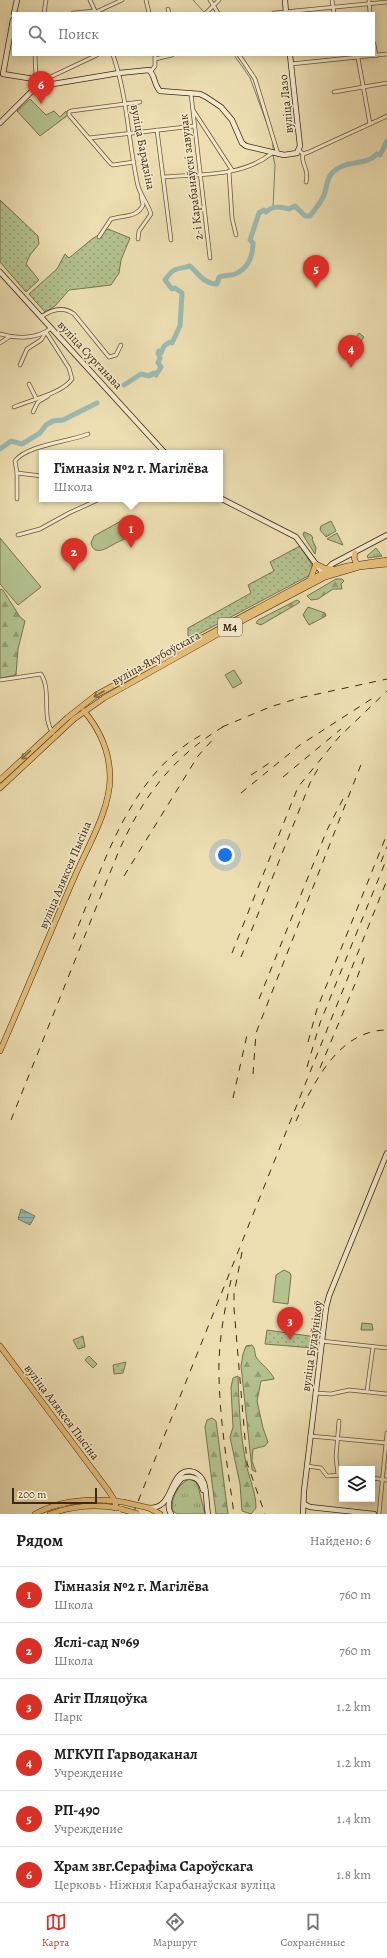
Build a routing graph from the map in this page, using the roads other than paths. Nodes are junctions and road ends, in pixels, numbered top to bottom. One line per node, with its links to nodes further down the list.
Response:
1 (17, 0): 15 (main road)
2 (46, 0): 16 (street)
3 (90, 0): 17 (street)
4 (122, 0): 17 (street)
5 (146, 0): 18 (street)
6 (210, 0): 12 (street)
7 (219, 0): 12 (street)
8 (285, 0): 22 (main road)
9 (332, 0): 13 (street)
10 (369, 2): 11 (street); 13 (street); 24 (street)
11 (387, 2)
12 (214, 4): 20 (street); 21 (street)
13 (333, 7): 22 (street); 23 (street)
14 (168, 8): 19 (street)
15 (14, 12)
16 (44, 12)
17 (96, 12)
18 (149, 12)
19 (169, 12)
20 (207, 12)
21 (218, 12)
22 (286, 12)
23 (334, 12)
24 (370, 12)
25 (12, 24): 40 (main road)
26 (375, 50): 33 (street)
27 (387, 54): 33 (street)
28 (35, 56): 41 (street)
29 (94, 56): 43 (street)
30 (113, 56): 39 (street, вуліца Барадзіна)
31 (240, 56): 59 (street)
32 (290, 56): 37 (main road, вуліца Лазо)
33 (376, 56): 36 (street)
34 (155, 57): 38 (street)
35 (338, 57): 36 (street); 37 (street)
36 (358, 58): 44 (street)
37 (291, 64): 57 (main road, вуліца Лазо)
38 (151, 71): 39 (main road); 46 (main road)
39 (119, 73): 43 (main road); 48 (street, вуліца Барадзіна)
40 (1, 74): 41 (main road)
41 (35, 79): 43 (main road)
42 (387, 83): 44 (street)
43 (40, 84): 51 (main road)
44 (364, 86): 45 (street); 52 (street)
45 (334, 92)
46 (191, 94): 49 (street, 2-і Карабанаўскі завулак); 58 (main road)
47 (140, 102): 48 (street)
48 (126, 104): 55 (street, вуліца Барадзіна); 56 (street)
49 (193, 110): 53 (street, 2-і Карабанаўскі завулак); 61 (street)
50 (387, 116): 52 (street)
51 (0, 123)
52 (370, 124): 57 (street)
53 (194, 126): 54 (street); 62 (street, 2-і Карабанаўскі завулак)
54 (157, 130): 55 (street); 63 (street)
55 (130, 134): 56 (street); 60 (street, вуліца Барадзіна)
56 (89, 138): 60 (street)
57 (301, 152): 59 (main road); 64 (street, вуліца Лазо)
58 (272, 153): 59 (main road); 61 (street)
59 (278, 154)
60 (134, 162): 65 (street, вуліца Барадзіна)
61 (230, 171): 62 (street); 66 (street)
62 (200, 174): 63 (street); 70 (street, 2-і Карабанаўскі завулак)
63 (164, 177): 69 (street)
64 (306, 182)
65 (140, 193): 67 (street); 68 (street, вуліца Барадзіна)
66 (236, 235)
67 (99, 237)
68 (138, 239)
69 (171, 240)
70 (210, 258)
71 (0, 272): 72 (main road, вуліца Сурганава)
72 (41, 317): 73 (main road, вуліца Сурганава); 78 (street)
73 (51, 328): 74 (street); 86 (main road, вуліца Сурганава)
74 (46, 332): 76 (street); 79 (street); 81 (street, вуліца Сурганава)
75 (0, 334): 76 (street)
76 (9, 337): 77 (street)
77 (0, 343)
78 (121, 345)
79 (20, 365)
80 (29, 384): 82 (street)
81 (52, 392): 82 (street, вуліца Сурганава); 84 (street)
82 (36, 398): 83 (street, вуліца Сурганава)
83 (14, 407)
84 (33, 412)
85 (88, 434): 87 (street)
86 (162, 450)
87 (17, 473): 88 (street); 89 (street)
88 (39, 476)
89 (16, 499)
90 (223, 500): 96 (main road)
91 (93, 502): 92 (street)
92 (18, 535)
93 (387, 535): 94 (main road)
94 (355, 553): 98 (main road); 99 (main road)
95 (387, 560): 98 (main road, вуліца Якубоўскага / М4)
96 (316, 564): 99 (main road); 101 (main road); 102 (main road)
97 (387, 564): 98 (main road, вуліца Якубоўскага / М4)
98 (358, 565): 100 (main road, вуліца Якубоўскага / М4); 101 (main road, вуліца Якубоўскага / М4)
99 (327, 569): 100 (main road); 101 (main road)
100 (333, 570): 101 (main road, вуліца Якубоўскага / М4)
101 (324, 575): 102 (main road, вуліца Якубоўскага / М4); 105 (main road, вуліца Якубоўскага / М4)
102 (310, 580): 104 (main road, вуліца Якубоўскага / М4, one-way to 104)
103 (0, 680): 106 (street)
104 (80, 706): 105 (main road, вуліца Аляксея Пысіна); 106 (main road, вуліца Якубоўскага / М4)
105 (84, 711): 107 (main road, вуліца Якубоўскага / М4); 110 (main road, вуліца Аляксея Пысіна)
106 (52, 731): 107 (street); 108 (main road, вуліца Якубоўскага / М4, one-way to 108)
107 (56, 736): 109 (main road, вуліца Якубоўскага / М4)
108 (0, 780)
109 (0, 788)
110 (0, 1052)
111 (387, 1153): 112 (main road, вуліца Будаўнікоў)
112 (321, 1341): 114 (street); 117 (main road, вуліца Будаўнікоў)
113 (0, 1346): 129 (main road, вуліца Аляксея Пысіна)
114 (373, 1347): 115 (street); 116 (street)
115 (387, 1348)
116 (367, 1391): 117 (street); 118 (street)
117 (315, 1393): 121 (main road, вуліца Будаўнікоў)
118 (387, 1394)
119 (339, 1421): 122 (street)
120 (387, 1433): 123 (street)
121 (310, 1436): 122 (street); 124 (main road, вуліца Будаўнікоў)
122 (337, 1437): 123 (street); 125 (street)
123 (386, 1443): 127 (street)
124 (307, 1466): 125 (street); 133 (main road, вуліца Будаўнікоў)
125 (338, 1475)
126 (375, 1478): 127 (street)
127 (382, 1479): 128 (street); 144 (street)
128 (387, 1480)
129 (108, 1490): 130 (main road); 131 (main road, вуліца Аляксея Пысіна)
130 (103, 1499): 131 (main road); 136 (main road)
131 (115, 1501): 134 (main road, вуліца Аляксея Пысіна); 135 (main road, bridge)
132 (206, 1503): 135 (main road); 140 (main road); 141 (main road)
133 (304, 1504): 142 (main road, вуліца Будаўнікоў); 143 (main road)
134 (118, 1508): 137 (main road); 138 (main road, bridge)
135 (149, 1508): 139 (main road)
136 (36, 1514)
137 (50, 1514)
138 (138, 1514)
139 (160, 1514)
140 (171, 1514)
141 (208, 1514)
142 (303, 1514)
143 (374, 1514)
144 (379, 1514)

